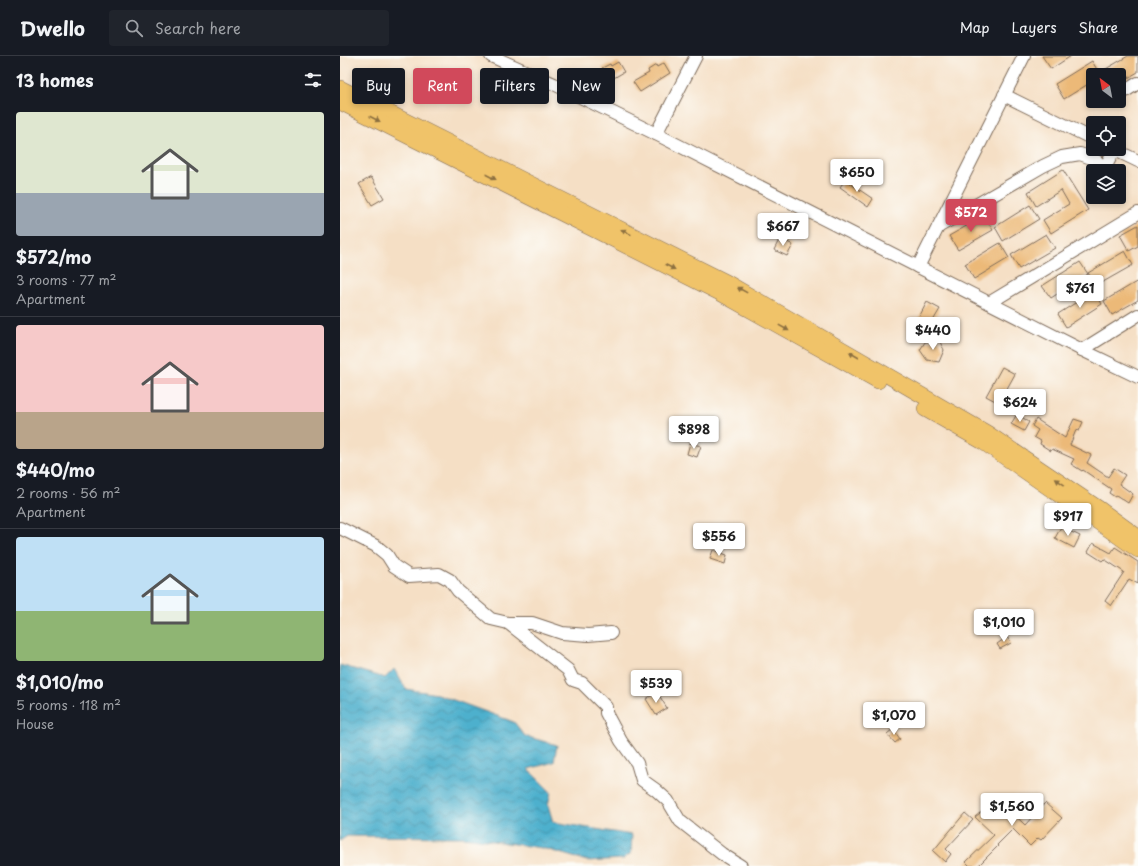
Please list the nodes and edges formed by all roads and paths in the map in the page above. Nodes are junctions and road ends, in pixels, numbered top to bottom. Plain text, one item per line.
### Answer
1 (491, 56) edge
2 (696, 56) edge
3 (1024, 56) edge
4 (1138, 83) edge
5 (340, 88) edge
6 (1126, 91) edge
7 (1004, 95) junction
8 (340, 102) edge
9 (656, 134) junction
10 (1086, 136) edge
11 (428, 139) junction
12 (1126, 155) edge
13 (1110, 156) edge
14 (1138, 161) edge
15 (1138, 213) edge
16 (938, 227) junction
17 (918, 267) junction
18 (989, 303) junction
19 (1138, 315) edge
20 (1082, 350) junction
21 (1138, 377) edge
22 (891, 382) junction
23 (340, 528) edge
24 (1138, 537) edge
25 (1138, 550) edge
26 (508, 623) junction
27 (611, 634) dead end
28 (742, 866) edge

1 - 9 street
2 - 9 street
3 - 7 street
4 - 6 street
5 - 11 main road
7 - 10 street
7 - 16 street
8 -> 11 main road
9 - 17 street
11 - 22 main road
12 - 14 street
13 - 16 street
15 - 18 street
16 - 17 street
17 - 18 street
18 - 20 street
19 - 20 street
20 - 21 street
24 -> 22 main road
22 - 25 main road
23 - 26 street
26 - 27 street
26 - 28 street

